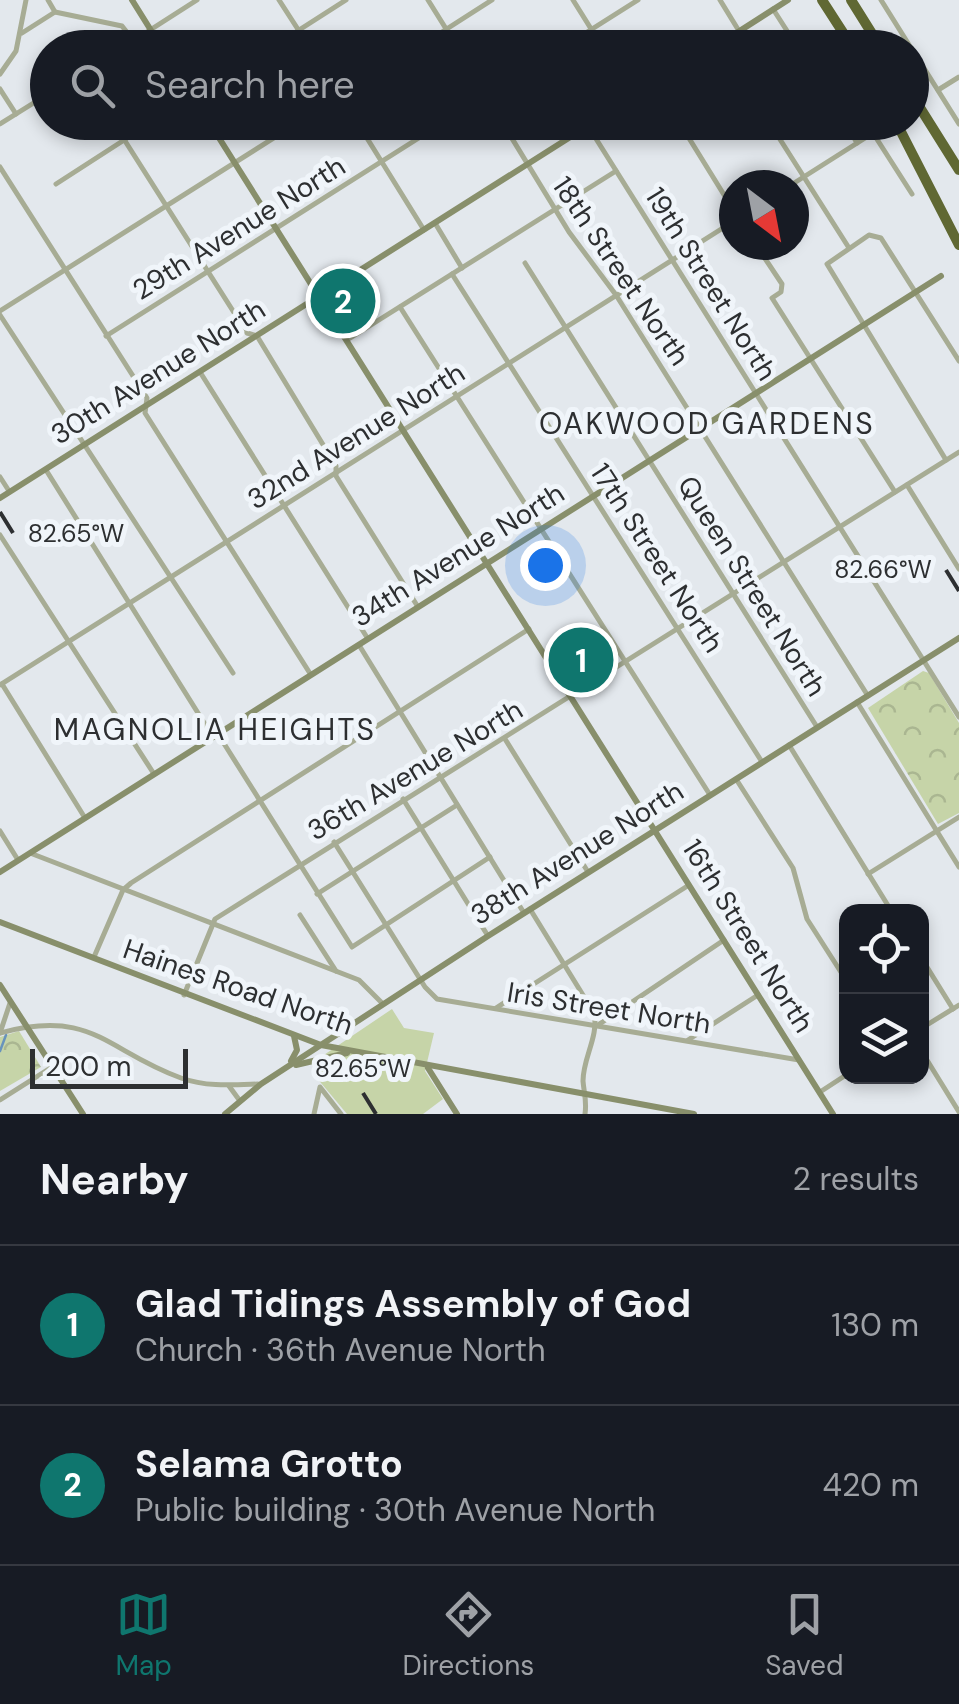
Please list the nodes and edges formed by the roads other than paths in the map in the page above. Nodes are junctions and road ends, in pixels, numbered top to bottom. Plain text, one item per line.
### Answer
1 (26, 0) edge
2 (48, 0) edge
3 (132, 0) edge
4 (197, 0) edge
5 (279, 0) edge
6 (346, 0) edge
7 (428, 0) edge
8 (492, 0) edge
9 (573, 0) edge
10 (638, 0) edge
11 (720, 0) edge
12 (788, 0) edge
13 (850, 0) edge
14 (880, 0) edge
15 (823, 2) edge
16 (774, 9) junction
17 (55, 12) junction
18 (151, 29) joint
19 (446, 29) joint
20 (592, 29) joint
21 (125, 30) edge
22 (299, 30) joint
23 (738, 30) edge
24 (741, 30) edge
25 (787, 30) edge
26 (841, 30) edge
27 (869, 30) edge
28 (899, 30) edge
29 (22, 33) junction
30 (0, 74) edge
31 (929, 76) edge
32 (959, 77) edge
33 (0, 89) edge
34 (938, 90) junction
35 (30, 105) edge
36 (16, 114) junction
37 (929, 122) edge
38 (0, 124) edge
39 (959, 124) edge
40 (124, 140) joint
41 (221, 140) edge
42 (271, 140) edge
43 (368, 140) edge
44 (416, 140) edge
45 (512, 140) edge
46 (566, 140) edge
47 (600, 140) edge
48 (689, 140) edge
49 (781, 140) edge
50 (855, 140) edge
51 (862, 140) edge
52 (877, 140) edge
53 (905, 140) edge
54 (857, 143) junction
55 (382, 162) junction
56 (235, 163) junction
57 (527, 165) junction
58 (0, 167) edge
59 (800, 170) edge
60 (959, 170) edge
61 (616, 171) junction
62 (809, 174) edge
63 (56, 184) dead end
64 (809, 185) edge
65 (719, 186) edge
66 (912, 194) dead end
67 (166, 206) junction
68 (554, 210) junction
69 (435, 224) junction
70 (276, 228) junction
71 (424, 230) junction
72 (719, 230) edge
73 (958, 244) edge
74 (849, 248) junction
75 (671, 260) junction
76 (766, 260) edge
77 (525, 263) dead end
78 (462, 268) junction
79 (65, 270) junction
80 (208, 272) junction
81 (452, 274) junction
82 (941, 276) dead end
83 (915, 292) junction
84 (616, 295) junction
85 (319, 296) junction
86 (400, 307) junction
87 (0, 313) edge
88 (863, 325) junction
89 (565, 328) junction
90 (106, 336) junction
91 (257, 336) junction
92 (346, 340) junction
93 (810, 359) junction
94 (959, 361) edge
95 (508, 363) junction
96 (200, 372) junction
97 (755, 394) junction
98 (456, 397) junction
99 (145, 407) junction
100 (699, 429) junction
101 (403, 430) junction
102 (84, 445) junction
103 (959, 452) edge
104 (946, 460) junction
105 (649, 461) junction
106 (46, 470) junction
107 (336, 472) junction
108 (0, 477) edge
109 (907, 485) junction
110 (10, 492) junction
111 (895, 492) junction
112 (593, 496) junction
113 (0, 498) edge
114 (284, 505) junction
115 (840, 527) junction
116 (541, 530) junction
117 (0, 534) edge
118 (227, 542) junction
119 (784, 563) junction
120 (487, 564) junction
121 (959, 568) edge
122 (172, 576) junction
123 (734, 595) junction
124 (129, 602) junction
125 (418, 607) junction
126 (680, 629) junction
127 (528, 630) junction
128 (959, 638) edge
129 (368, 639) junction
130 (66, 642) junction
131 (358, 645) junction
132 (924, 660) junction
133 (627, 662) junction
134 (233, 673) dead end
135 (310, 675) junction
136 (0, 684) edge
137 (868, 696) junction
138 (572, 698) junction
139 (858, 702) junction
140 (400, 712) junction
141 (959, 717) edge
142 (818, 728) junction
143 (216, 736) junction
144 (505, 739) junction
145 (789, 745) junction
146 (762, 762) junction
147 (154, 774) junction
148 (441, 779) junction
149 (736, 779) junction
150 (710, 795) junction
151 (403, 799) junction
152 (261, 800) junction
153 (457, 805) junction
154 (959, 817) edge
155 (85, 818) junction
156 (421, 827) junction
157 (655, 830) junction
158 (0, 831) edge
159 (937, 831) junction
160 (334, 842) junction
161 (30, 853) junction
162 (490, 858) junction
163 (18, 860) junction
164 (299, 864) junction
165 (959, 866) edge
166 (353, 871) junction
167 (0, 872) edge
168 (588, 872) junction
169 (868, 874) junction
170 (454, 880) junction
171 (689, 885) junction
172 (123, 890) junction
173 (317, 894) junction
174 (887, 904) edge
175 (527, 911) junction
176 (300, 915) dead end
177 (0, 923) edge
178 (386, 924) junction
179 (212, 925) junction
180 (488, 936) junction
181 (724, 940) junction
182 (93, 960) junction
183 (564, 966) junction
184 (929, 968) edge
185 (839, 969) edge
186 (337, 972) junction
187 (421, 981) junction
188 (0, 984) edge
189 (184, 994) junction
190 (758, 995) junction
191 (10, 1000) junction
192 (383, 1004) junction
193 (956, 1007) edge
194 (494, 1009) junction
195 (929, 1024) edge
196 (27, 1026) junction
197 (348, 1028) junction
198 (596, 1028) junction
199 (0, 1033) edge
200 (294, 1035) junction
201 (686, 1042) junction
202 (322, 1045) junction
203 (353, 1052) junction
204 (800, 1060) junction
205 (929, 1063) edge
206 (427, 1067) junction
207 (52, 1068) junction
208 (283, 1069) junction
209 (839, 1080) edge
210 (261, 1084) junction
211 (229, 1086) junction
212 (820, 1092) junction
213 (588, 1095) junction
214 (0, 1100) edge
215 (240, 1101) junction
216 (959, 1112) edge
217 (83, 1114) edge
218 (225, 1114) edge
219 (314, 1114) edge
220 (341, 1114) edge
221 (457, 1114) edge
222 (585, 1114) edge
223 (694, 1114) edge
224 (834, 1114) edge

1 - 29 street
2 - 17 street
3 - 18 street
4 - 18 street
5 - 22 street
6 - 22 street
7 - 19 street
8 - 19 street
9 - 20 street
10 - 20 street
11 - 23 street
12 - 16 street
13 - 27 highway
14 - 28 street
15 - 26 highway
16 - 24 street
16 - 25 street
17 - 21 street
17 - 29 street
29 - 30 street
31 - 34 street
32 - 34 street
33 - 36 street
34 - 39 street
35 - 36 street
36 - 38 street
37 - 60 highway
40 - 63 street
40 - 67 street
41 - 56 street, 16th Street North
42 - 56 street
43 - 55 street
44 - 55 street, 29th Avenue North
45 - 57 street, 18th Street North
46 - 57 street, 30th Avenue North
47 - 61 street, 19th Street North
48 - 65 street
49 - 59 street
50 - 54 street
51 - 54 street
52 - 66 street
53 - 73 highway
54 - 62 street
55 - 70 street, 29th Avenue North
55 - 71 street
56 - 67 street
56 - 70 street, 16th Street North
57 - 68 street, 18th Street North
57 - 69 street, 30th Avenue North
58 - 79 street
61 - 68 street
61 - 75 street, 19th Street North
64 - 74 street
67 - 79 street
67 - 80 street
68 - 78 street
68 - 84 street, 18th Street North
69 - 71 street, 30th Avenue North
69 - 78 street
70 - 80 street, 29th Avenue North
70 - 85 street, 16th Street North
71 - 85 street, 30th Avenue North
72 - 75 street, 32nd Avenue North
74 - 83 street
74 - 88 street
75 - 84 street, 32nd Avenue North
75 - 97 street, 19th Street North
76 - 93 street
77 - 89 street, Queen Street North
78 - 81 street
79 - 87 street
79 - 90 street
80 - 90 street, 29th Avenue North
80 - 91 street
81 - 86 street
81 - 95 street, 17th Street North
82 - 83 street, 34th Avenue North
83 - 88 street, 34th Avenue North
83 - 94 street
84 - 89 street, 32nd Avenue North
84 - 100 street, 18th Street North
85 - 91 street, 30th Avenue North
85 - 92 street, 16th Street North
86 - 92 street
86 - 98 street
87 - 102 street
88 - 93 street, 34th Avenue North
88 - 104 street
89 - 95 street, 32nd Avenue North
89 - 105 street, Queen Street North
90 - 99 street
91 - 96 street, 30th Avenue North
91 - 107 street
92 - 101 street, 16th Street North
93 - 97 street, 34th Avenue North
93 - 111 street
95 - 98 street, 32nd Avenue North
95 - 112 street, 17th Street North
96 - 99 street, 30th Avenue North
96 - 114 street
97 - 100 street, 34th Avenue North
97 - 115 street, 19th Street North
98 - 101 street, 32nd Avenue North
98 - 116 street
99 - 102 street, 30th Avenue North
99 - 118 street
100 - 105 street, 34th Avenue North
100 - 119 street, 18th Street North
101 - 107 street, 32nd Avenue North
101 - 120 street, 16th Street North
102 - 106 street, 30th Avenue North
102 - 122 street
103 - 104 street, 36th Avenue North
104 - 109 street, 36th Avenue North
105 - 112 street, 34th Avenue North
105 - 123 street, Queen Street North
106 - 110 street, 30th Avenue North
106 - 124 street
107 - 114 street, 32nd Avenue North
107 - 125 street
108 - 110 street
109 - 111 street, 36th Avenue North
109 - 121 street
110 - 113 street, 30th Avenue North
111 - 115 street, 36th Avenue North
112 - 116 street, 34th Avenue North
112 - 126 street, 17th Street North
114 - 118 street, 32nd Avenue North
114 - 129 street
115 - 119 street, 36th Avenue North
115 - 132 street, 19th Street North
116 - 120 street, 34th Avenue North
116 - 133 street
117 - 130 street
118 - 122 street, 32nd Avenue North
118 - 135 street
119 - 123 street, 36th Avenue North
119 - 137 street, 18th Street North
120 - 125 street, 34th Avenue North
120 - 127 street, 16th Street North
122 - 124 street, 32nd Avenue North
122 - 134 street
123 - 126 street, 36th Avenue North
123 - 142 street, Queen Street North
124 - 130 street, 32nd Avenue North
124 - 143 street
125 - 129 street, 34th Avenue North
126 - 133 street, 36th Avenue North
126 - 146 street, 17th Street North
127 - 138 street, 16th Street North
127 - 140 street
128 - 132 street, 38th Avenue North
129 - 131 street, 34th Avenue North
130 - 136 street, 32nd Avenue North
130 - 147 street
131 - 135 street, 34th Avenue North
131 - 140 street
132 - 137 street, 38th Avenue North
132 - 141 street, 19th Street North
133 - 138 street, 36th Avenue North
133 - 150 street
135 - 143 street, 34th Avenue North
136 - 155 street
137 - 139 street, 38th Avenue North
138 - 144 street, 36th Avenue North
138 - 157 street, 16th Street North
139 - 142 street, 38th Avenue North
139 - 159 street
140 - 148 street
140 - 152 street
142 - 145 street, 38th Avenue North
143 - 147 street, 34th Avenue North
143 - 152 street
144 - 148 street, 36th Avenue North
144 - 168 street
145 - 146 street, 38th Avenue North
145 - 169 street
146 - 149 street, 38th Avenue North
147 - 155 street, 34th Avenue North
148 - 151 street, 36th Avenue North
148 - 153 street
149 - 150 street, 38th Avenue North
149 - 185 street
150 - 157 street, 38th Avenue North
151 - 156 street
151 - 160 street, 36th Avenue North
152 - 164 street
152 - 172 street
153 - 156 street
153 - 162 street
154 - 159 street
155 - 161 street, 34th Avenue North
156 - 166 street
156 - 170 street
157 - 168 street, 38th Avenue North
157 - 171 street, 16th Street North
158 - 163 street
159 - 165 street
159 - 169 street
160 - 164 street, 36th Avenue North
160 - 166 street
161 - 163 street, 34th Avenue North
161 - 172 street
162 - 170 street
162 - 175 street
163 - 167 street, 34th Avenue North
164 - 173 street
164 - 179 street, 36th Avenue North
166 - 173 street
166 - 178 street
168 - 175 street, 38th Avenue North
169 - 174 street
170 - 178 street
170 - 180 street
171 - 181 street, 16th Street North
171 - 183 street
172 - 179 street
172 - 182 street
173 - 178 street
175 - 180 street, 38th Avenue North
175 - 183 street
176 - 186 street
177 - 182 street, Haines Road North
178 - 187 street
179 - 186 street
179 - 189 street
180 - 187 street, 38th Avenue North
181 - 190 street, 16th Street North
181 - 198 street
182 - 189 street, Haines Road North
183 - 194 street
183 - 198 street
184 - 193 street
186 - 192 street
187 - 192 street, 38th Avenue North
187 - 194 street, Iris Street North
188 - 191 street
189 - 200 street, Haines Road North
190 - 201 street
190 - 204 street, 16th Street North
191 - 196 street
191 - 199 street
192 - 197 street, 38th Avenue North
193 - 195 street
194 - 198 street, Iris Street North
196 - 199 street
196 - 207 street
196 - 211 street
197 - 202 street, 38th Avenue North
197 - 203 street
198 - 201 street, Iris Street North
198 - 213 street
200 - 202 street, Haines Road North
200 - 208 street
201 - 204 street, Iris Street North
202 - 203 street, Haines Road North
202 - 208 street, 38th Avenue North
203 - 206 street, Haines Road North
203 - 208 street
204 - 212 street, 16th Street North
205 - 216 street
206 - 213 street, Haines Road North
206 - 221 street
207 - 214 street
207 - 217 street
208 - 210 street, 38th Avenue North
209 - 212 street
210 - 211 street
210 - 215 street, 38th Avenue North
211 - 215 street
212 - 224 street, 16th Street North
213 - 222 street
213 - 223 street, Haines Road North
215 - 218 street, 38th Avenue North
219 - 220 street

